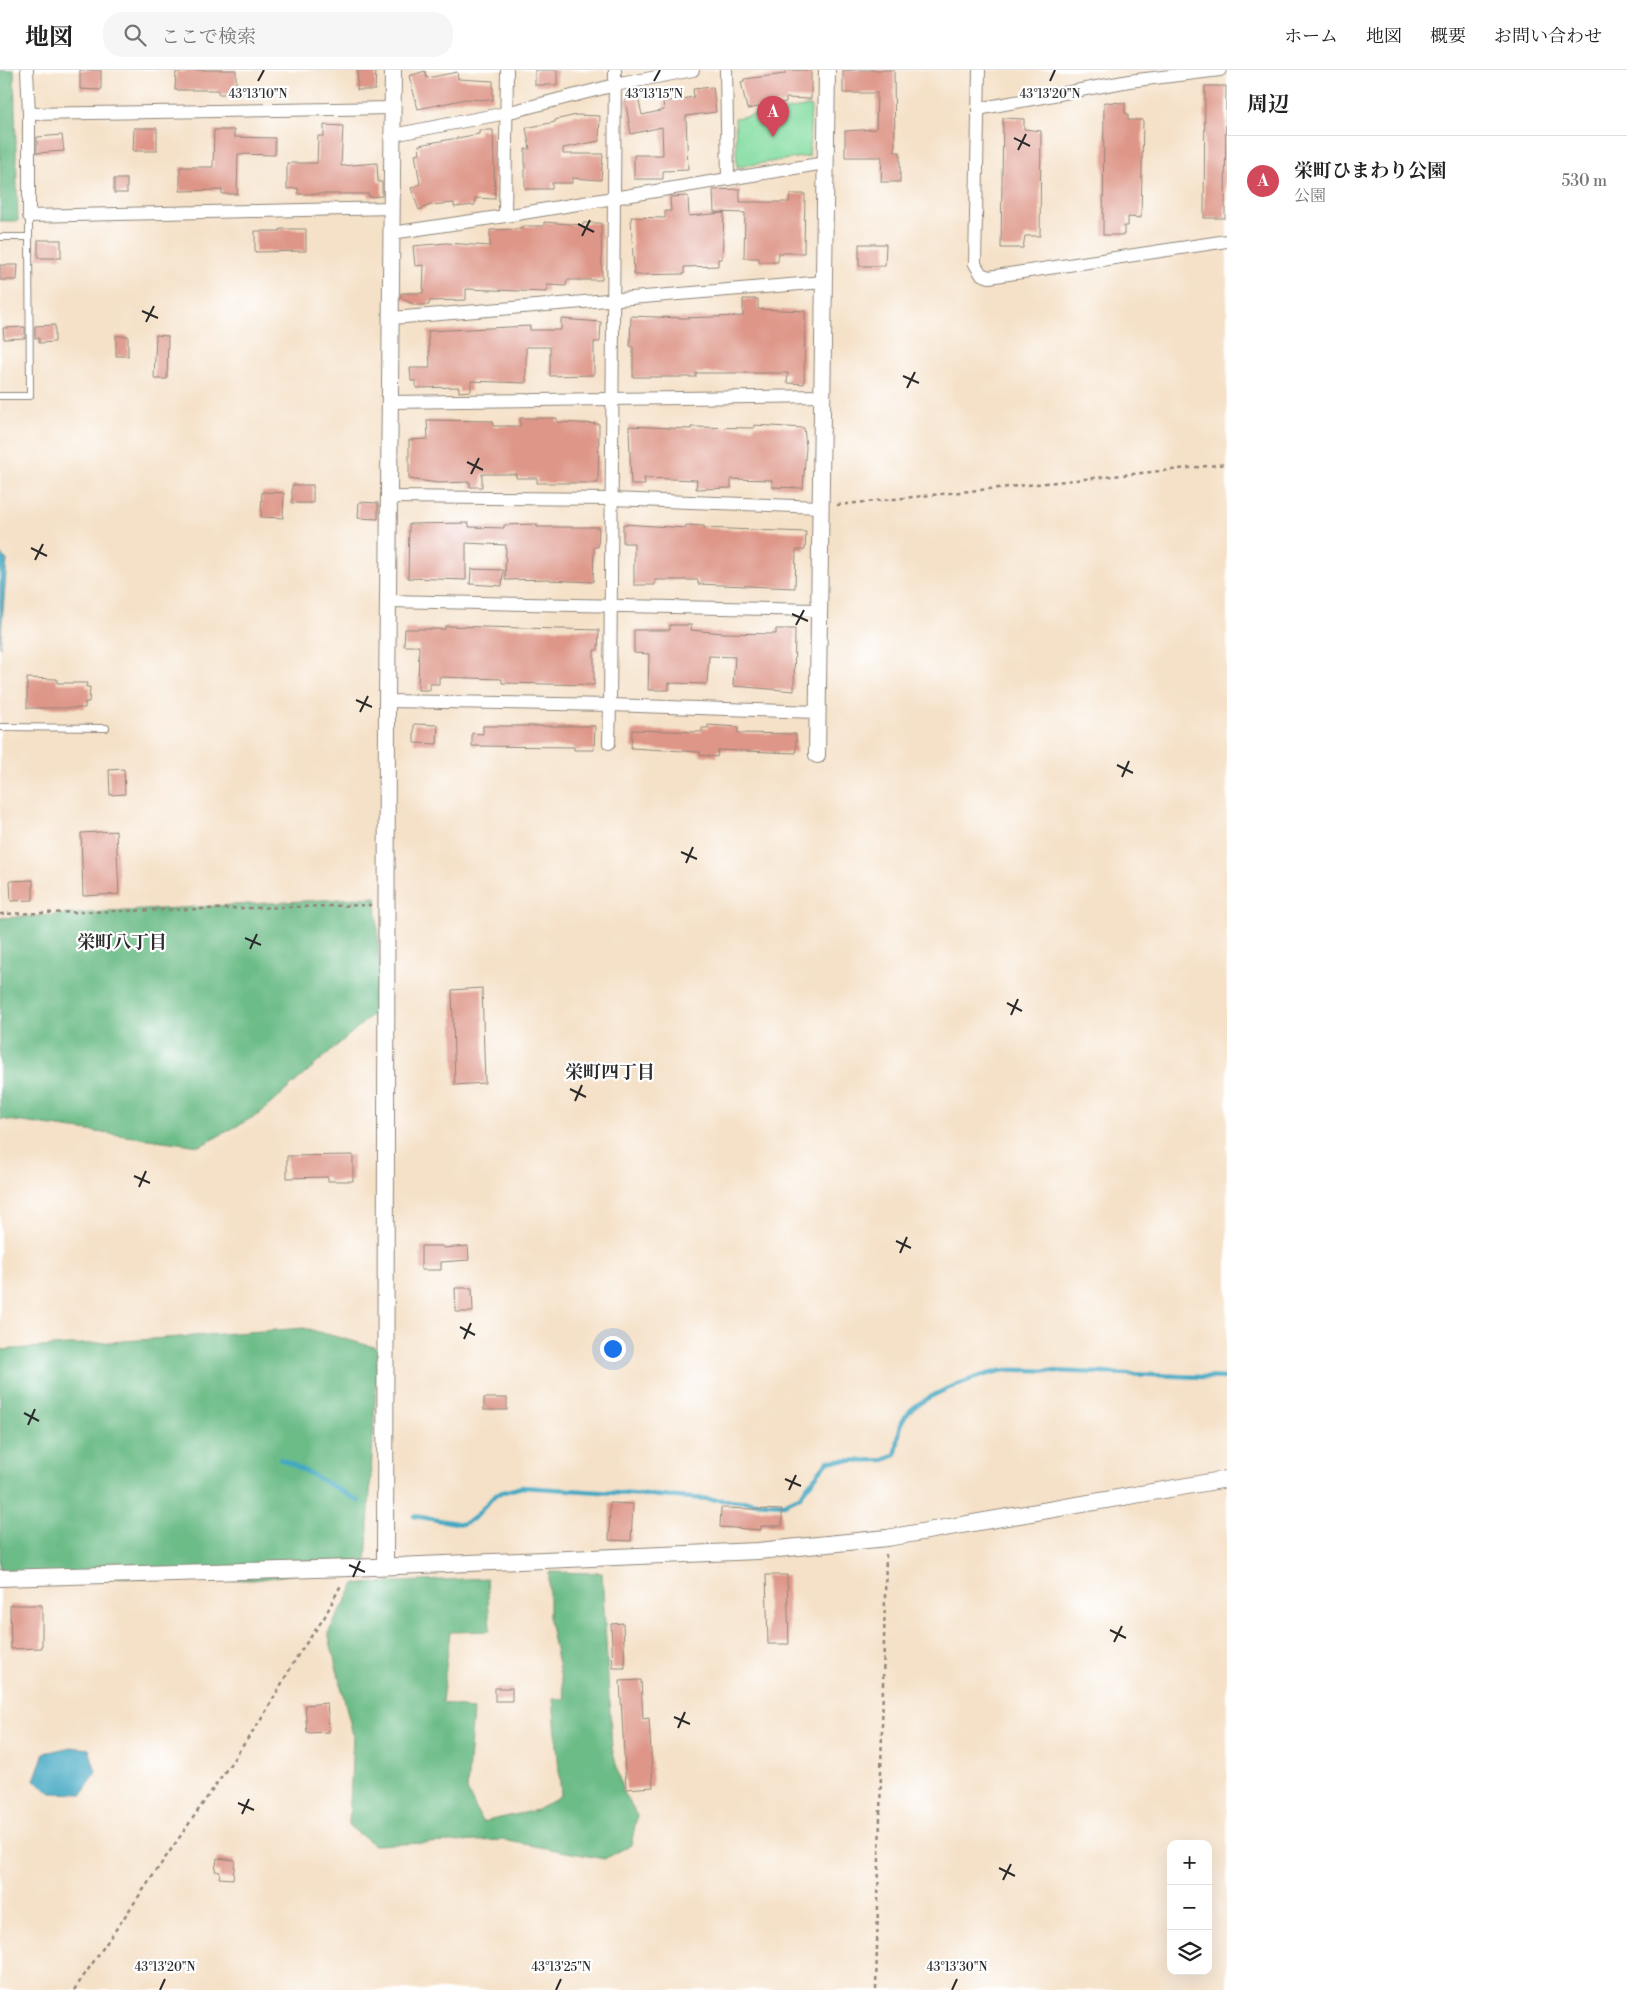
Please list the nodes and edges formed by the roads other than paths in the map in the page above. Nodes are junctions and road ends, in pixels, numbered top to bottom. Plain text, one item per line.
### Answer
1 (27, 70) edge
2 (393, 70) edge
3 (507, 70) edge
4 (615, 70) edge
5 (693, 70) edge
6 (726, 70) edge
7 (827, 70) edge
8 (979, 70) edge
9 (1220, 70) edge
10 (615, 85) junction
11 (392, 108) junction
12 (978, 109) junction
13 (506, 113) junction
14 (29, 114) junction
15 (393, 134) junction
16 (825, 163) junction
17 (728, 179) junction
18 (613, 199) junction
19 (392, 208) junction
20 (29, 216) junction
21 (506, 216) junction
22 (392, 233) junction
23 (0, 237) edge
24 (29, 237) junction
25 (1227, 241) edge
26 (824, 282) junction
27 (613, 298) junction
28 (392, 318) junction
29 (0, 396) edge
30 (822, 396) junction
31 (612, 398) junction
32 (389, 402) junction
33 (388, 497) junction
34 (611, 499) junction
35 (820, 507) junction
36 (388, 601) junction
37 (610, 605) junction
38 (819, 610) junction
39 (387, 701) junction
40 (610, 705) junction
41 (817, 712) junction
42 (0, 727) edge
43 (106, 728) dead end
44 (609, 742) dead end
45 (817, 754) dead end
46 (1227, 1479) edge
47 (385, 1566) junction
48 (0, 1578) edge

1 - 14 street
2 - 11 street
3 - 13 street
4 - 10 street
5 - 10 street
6 - 17 street
7 - 16 street
8 - 12 street
9 - 12 street
10 - 13 street
10 - 18 street
11 - 14 street
11 - 15 street
12 - 25 street
13 - 15 street
13 - 21 street
14 - 20 street
15 - 19 street
16 - 17 street
16 - 26 street
17 - 18 street
18 - 21 street
18 - 27 street
19 - 20 street
19 - 22 street
20 - 24 lane
21 - 22 street
22 - 28 street
23 - 24 lane
24 - 29 lane
26 - 27 street
26 - 30 street
27 - 28 street
27 - 31 street
28 - 32 street
30 - 31 street
30 - 35 street
31 - 32 street
31 - 34 street
32 - 33 street
33 - 34 street
33 - 36 street
34 - 35 street
34 - 37 street
35 - 38 street
36 - 37 street
36 - 39 street
37 - 38 street
37 - 40 street
38 - 41 street
39 - 40 street
39 - 47 street
40 - 41 street
40 - 44 street
41 - 45 street
42 - 43 lane
46 - 47 street
47 - 48 street

